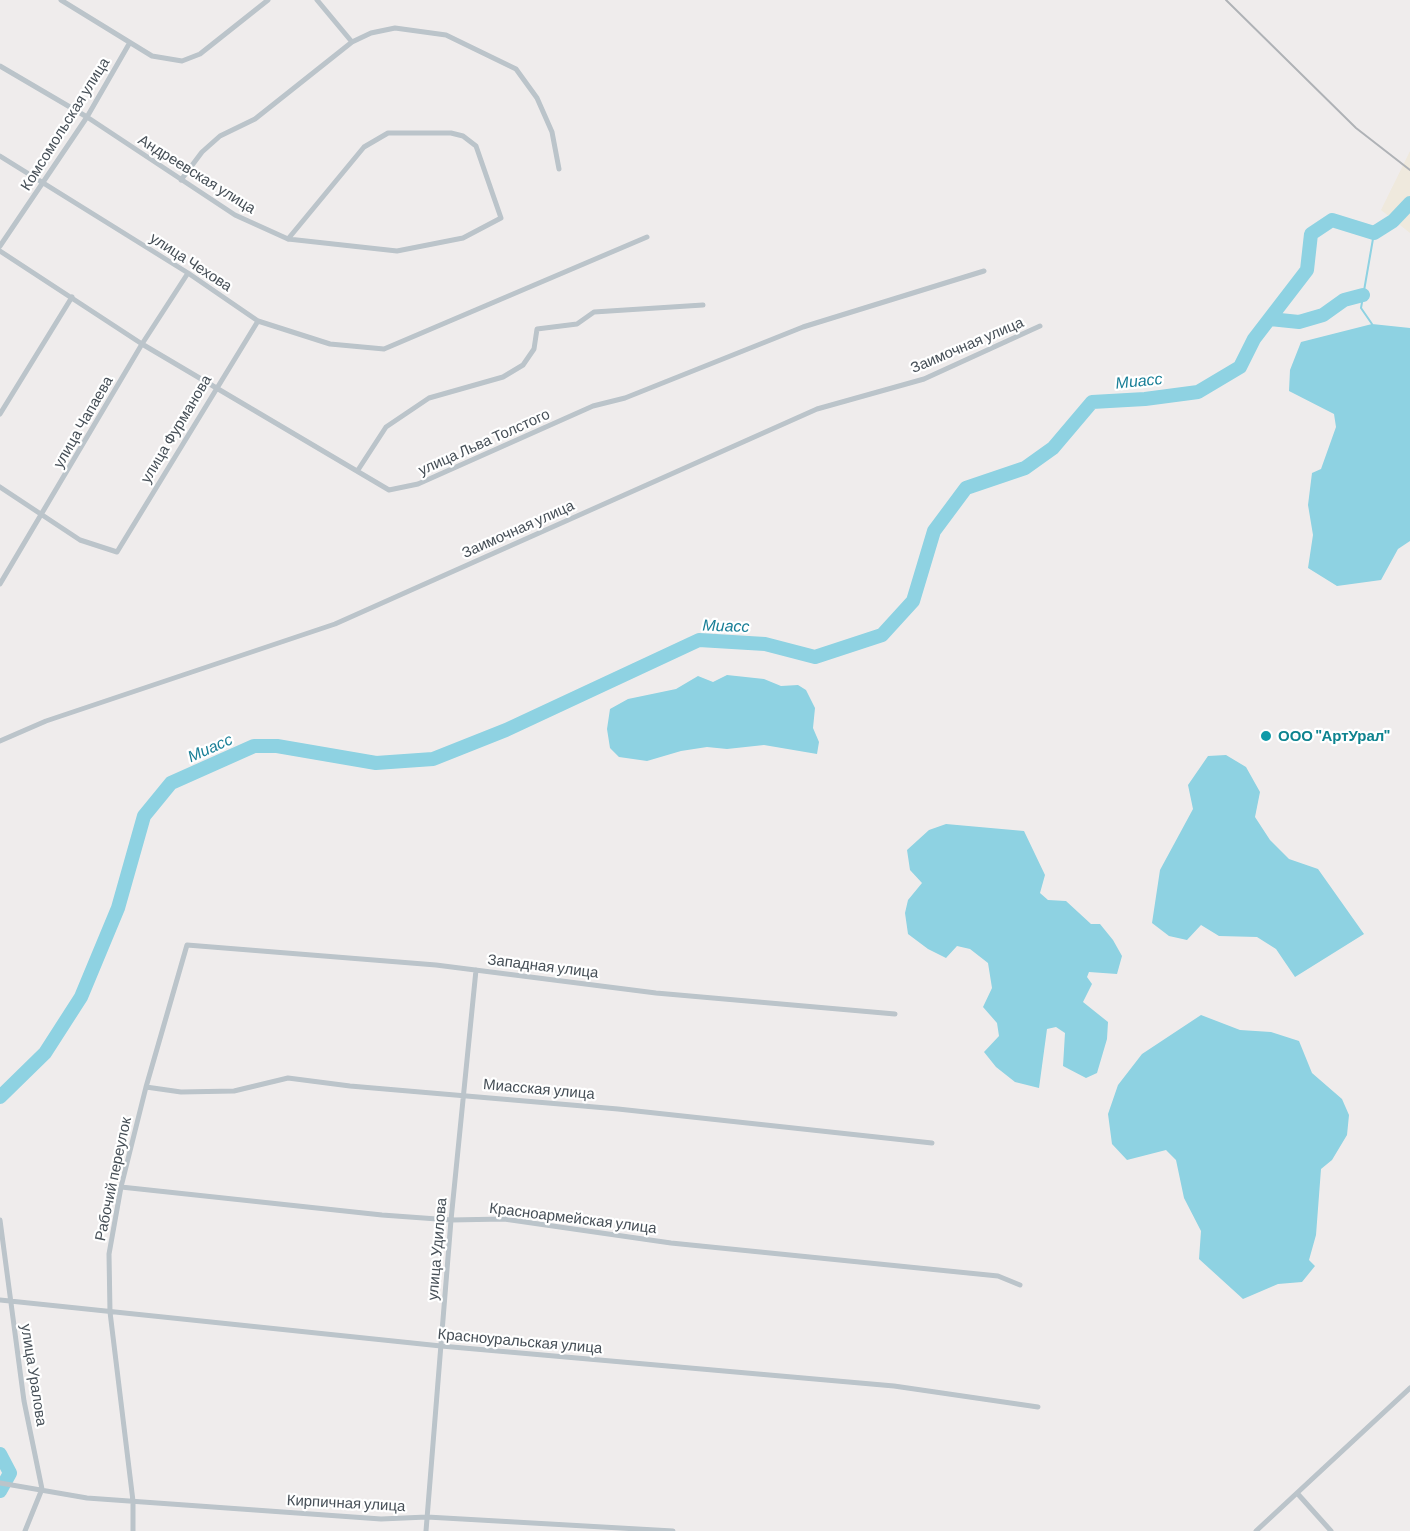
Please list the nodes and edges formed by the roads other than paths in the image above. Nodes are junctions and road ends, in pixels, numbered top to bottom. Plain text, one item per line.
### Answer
1 (61, 0) edge
2 (268, 0) edge
3 (317, 0) edge
4 (352, 42) junction
5 (129, 44) junction
6 (0, 66) edge
7 (87, 117) junction
8 (0, 156) edge
9 (559, 169) dead end
10 (181, 180) junction
11 (44, 182) junction
12 (647, 237) dead end
13 (288, 239) junction
14 (0, 246) edge
15 (0, 251) edge
16 (984, 271) dead end
17 (188, 273) junction
18 (72, 297) junction
19 (703, 305) dead end
20 (258, 321) junction
21 (1040, 326) dead end
22 (142, 344) junction
23 (216, 386) junction
24 (0, 414) edge
25 (358, 470) junction
26 (0, 487) edge
27 (43, 514) junction
28 (0, 584) edge
29 (0, 741) edge
30 (188, 945) joint
31 (476, 970) junction
32 (895, 1014) dead end
33 (146, 1087) junction
34 (465, 1094) junction
35 (932, 1143) dead end
36 (121, 1187) junction
37 (0, 1220) edge
38 (451, 1220) junction
39 (1020, 1285) dead end
40 (0, 1300) edge
41 (10, 1300) junction
42 (110, 1312) junction
43 (441, 1346) junction
44 (1410, 1389) edge
45 (1038, 1407) dead end
46 (0, 1483) edge
47 (42, 1489) junction
48 (1297, 1493) junction
49 (133, 1501) junction
50 (427, 1517) junction
51 (25, 1531) edge
52 (133, 1531) edge
53 (426, 1531) edge
54 (673, 1531) edge
55 (1256, 1531) edge
56 (1331, 1531) edge

1 - 5 street
2 - 5 street
3 - 4 street
4 - 9 street
4 - 10 street
5 - 7 street, Комсомольская улица
6 - 7 street, Андреевская улица
7 - 10 street, Андреевская улица
7 - 11 street, Комсомольская улица
8 - 11 street, улица Чехова
10 - 13 street, Андреевская улица
11 - 14 street, Комсомольская улица
11 - 17 street, улица Чехова
12 - 20 street, улица Чехова
13 - 13 street, Андреевская улица
15 - 18 street, улица Льва Толстого
16 - 25 street, улица Льва Толстого
17 - 20 street, улица Чехова
17 - 22 street, улица Чапаева
18 - 22 street, улица Льва Толстого
18 - 24 street
19 - 25 street
20 - 23 street, улица Фурманова
21 - 29 street, Заимочная улица
22 - 23 street, улица Льва Толстого
22 - 27 street, улица Чапаева
23 - 25 street, улица Льва Толстого
23 - 27 street, улица Фурманова
26 - 27 street
27 - 28 street, улица Чапаева
30 - 31 street, Западная улица
30 - 33 street, Рабочий переулок
31 - 32 street, Западная улица
31 - 34 street, улица Удилова
33 - 34 street, Миасская улица
33 - 36 street, Рабочий переулок
34 - 35 street, Миасская улица
34 - 38 street, улица Удилова
36 - 38 street, Красноармейская улица
36 - 42 street, Рабочий переулок
37 - 41 street, улица Уралова
38 - 39 street, Красноармейская улица
38 - 43 street, улица Удилова
40 - 41 street, Красноуральская улица
41 - 42 street, Красноуральская улица
41 - 47 street, улица Уралова
42 - 43 street, Красноуральская улица
42 - 49 street, Рабочий переулок
43 - 45 street, Красноуральская улица
43 - 50 street, улица Удилова
44 - 48 street
46 - 47 street, Кирпичная улица
47 - 49 street, Кирпичная улица
47 - 51 street
48 - 55 street
48 - 56 street
49 - 50 street, Кирпичная улица
49 - 52 street, Рабочий переулок
50 - 53 street, улица Удилова
50 - 54 street, Кирпичная улица

